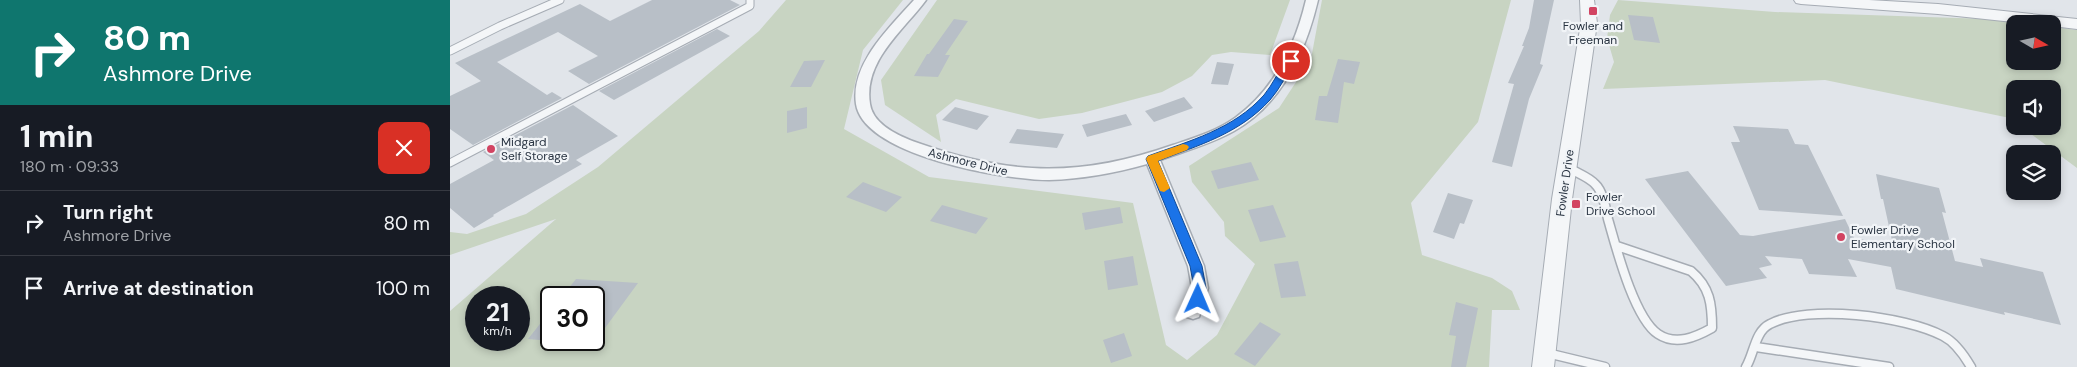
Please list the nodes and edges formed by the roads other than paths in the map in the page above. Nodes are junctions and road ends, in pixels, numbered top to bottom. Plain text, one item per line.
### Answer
1 (560, 0) edge
2 (750, 0) edge
3 (920, 0) edge
4 (1312, 0) edge
5 (1587, 0) edge
6 (1801, 0) edge
7 (2077, 24) edge
8 (450, 51) edge
9 (1152, 159) junction
10 (450, 162) edge
11 (1567, 167) junction
12 (1618, 246) junction
13 (1193, 312) dead end
14 (1756, 347) junction
15 (1544, 360) edge
16 (1604, 367) edge
17 (1746, 367) edge
18 (1890, 367) edge
19 (1971, 367) edge

1 - 8 lane
2 - 10 lane
3 - 9 street, Ashmore Drive
4 - 9 street, Ashmore Drive
5 - 11 street, Fowler Drive
6 - 7 street
9 - 13 street
11 - 12 lane
11 - 15 street, Fowler Drive
12 - 12 lane
14 - 17 lane
14 - 18 lane
14 - 19 lane
15 - 16 lane

